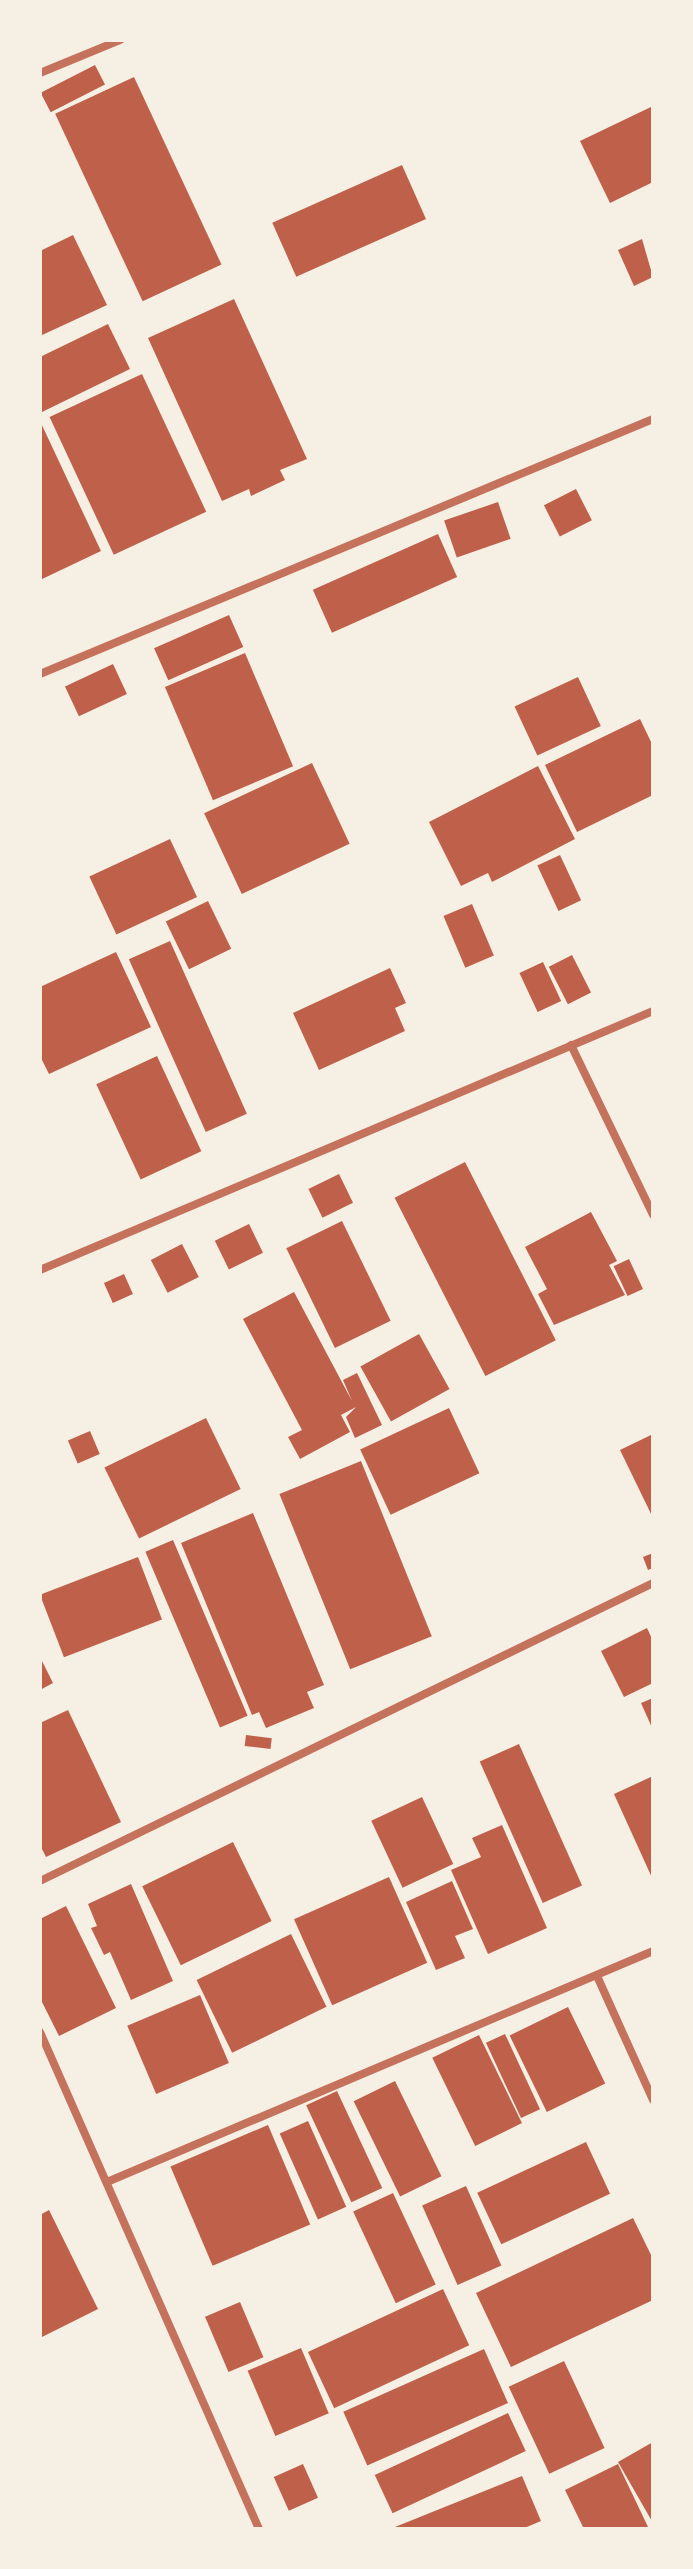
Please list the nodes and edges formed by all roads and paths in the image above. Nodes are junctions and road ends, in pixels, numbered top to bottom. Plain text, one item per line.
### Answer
1 (120, 40) edge
2 (40, 73) edge
3 (653, 419) edge
4 (40, 674) edge
5 (653, 1011) edge
6 (571, 1045) junction
7 (653, 1215) edge
8 (40, 1270) edge
9 (653, 1583) edge
10 (40, 1881) edge
11 (653, 1951) edge
12 (597, 1976) junction
13 (40, 2032) edge
14 (653, 2100) edge
15 (107, 2182) junction
16 (259, 2529) edge

1 - 2 street
3 - 4 street
5 - 6 street
6 - 7 street
6 - 8 street
9 - 10 street
11 - 12 street
12 - 14 street
12 - 15 street
13 - 15 street
15 - 16 street

